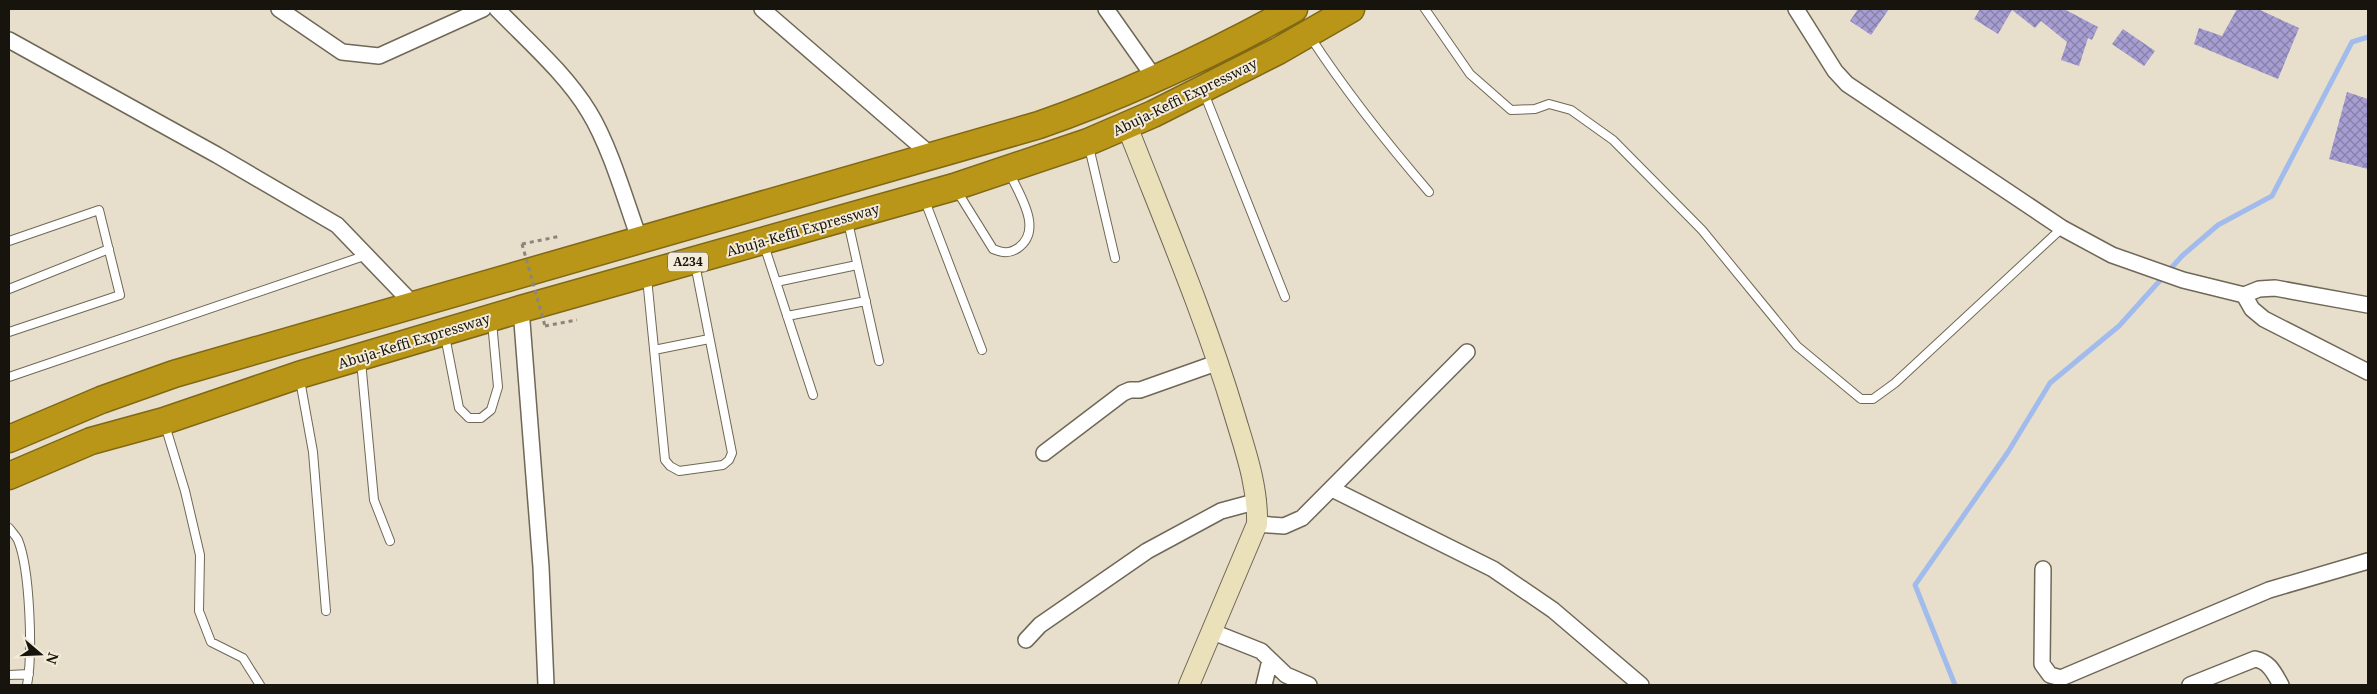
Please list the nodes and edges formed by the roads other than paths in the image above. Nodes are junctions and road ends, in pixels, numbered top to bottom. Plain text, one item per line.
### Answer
1 (279, 9) edge
2 (483, 9) edge
3 (497, 9) edge
4 (762, 9) edge
5 (1106, 9) edge
6 (1294, 9) edge
7 (1351, 9) edge
8 (1425, 9) edge
9 (1796, 9) edge
10 (1308, 34) junction
11 (9, 40) edge
12 (1156, 80) junction
13 (1202, 89) junction
14 (1127, 126) junction
15 (1088, 142) junction
16 (932, 156) junction
17 (1008, 169) junction
18 (954, 188) junction
19 (1429, 192) dead end
20 (923, 196) junction
21 (846, 218) junction
22 (2062, 228) junction
23 (9, 241) edge
24 (640, 241) junction
25 (762, 241) junction
26 (109, 249) junction
27 (367, 256) junction
28 (1115, 258) dead end
29 (694, 260) junction
30 (857, 264) junction
31 (647, 274) junction
32 (776, 282) junction
33 (9, 289) edge
34 (2244, 295) junction
35 (1285, 297) dead end
36 (866, 301) junction
37 (414, 305) junction
38 (2368, 305) edge
39 (521, 309) junction
40 (787, 316) junction
41 (491, 318) junction
42 (9, 332) edge
43 (444, 332) junction
44 (709, 339) junction
45 (654, 350) junction
46 (982, 350) dead end
47 (1467, 352) dead end
48 (361, 357) junction
49 (879, 360) dead end
50 (1218, 362) junction
51 (2368, 372) edge
52 (299, 375) junction
53 (9, 377) edge
54 (813, 395) dead end
55 (164, 421) junction
56 (9, 439) edge
57 (1044, 452) dead end
58 (9, 476) edge
59 (1332, 489) junction
60 (1258, 501) junction
61 (1257, 524) junction
62 (9, 528) edge
63 (390, 541) dead end
64 (2368, 561) edge
65 (2043, 569) dead end
66 (326, 611) dead end
67 (1213, 632) junction
68 (1026, 640) dead end
69 (1270, 660) junction
70 (29, 674) junction
71 (9, 675) edge
72 (1625, 680) edge
73 (27, 685) edge
74 (260, 685) edge
75 (546, 685) edge
76 (1189, 685) edge
77 (1264, 685) edge
78 (1309, 685) edge
79 (1641, 685) edge
80 (2190, 685) edge
81 (2281, 685) edge

1 - 2 street
3 - 24 street
4 - 16 street
5 - 12 street
6 - 12 highway, Abuja-Keffi Expressway / A234
7 - 10 highway, Abuja-Keffi Expressway / A234
8 - 22 lane
9 - 22 street
10 - 13 highway, Abuja-Keffi Expressway / A234
10 - 19 lane
11 - 27 street
12 - 16 highway, Abuja-Keffi Expressway / A234
13 - 14 highway, Abuja-Keffi Expressway / A234
13 - 35 lane
14 - 15 highway, Abuja-Keffi Expressway / A234
14 - 50 street
15 - 17 highway, Abuja-Keffi Expressway / A234
15 - 28 lane
16 - 24 highway, Abuja-Keffi Expressway / A234
17 - 18 highway, Abuja-Keffi Expressway / A234
17 - 18 lane
18 - 20 highway, Abuja-Keffi Expressway / A234
20 - 21 highway, Abuja-Keffi Expressway / A234
20 - 46 lane
21 - 25 highway, Abuja-Keffi Expressway / A234
21 - 30 lane
22 - 34 street
23 - 26 lane
24 - 37 highway, Abuja-Keffi Expressway / A234
25 - 29 highway, Abuja-Keffi Expressway / A234
25 - 32 lane
26 - 33 lane
26 - 42 lane
27 - 37 street
27 - 53 lane
29 - 31 highway, Abuja-Keffi Expressway / A234
29 - 44 lane
30 - 32 lane
30 - 36 lane
31 - 39 highway, Abuja-Keffi Expressway / A234
31 - 45 lane
32 - 40 lane
34 - 38 street
34 - 51 street
36 - 40 lane
36 - 49 lane
37 - 56 highway, Abuja-Keffi Expressway / A234
39 - 41 highway, Abuja-Keffi Expressway / A234
39 - 75 street
40 - 54 lane
41 - 43 highway, Abuja-Keffi Expressway / A234
41 - 43 lane
43 - 48 highway, Abuja-Keffi Expressway / A234
44 - 45 lane
44 - 45 lane
47 - 59 street
48 - 52 highway, Abuja-Keffi Expressway / A234
48 - 63 lane
50 - 57 street
50 - 60 street
52 - 55 highway, Abuja-Keffi Expressway / A234
52 - 66 lane
55 - 58 highway, Abuja-Keffi Expressway / A234
55 - 74 lane
59 - 61 street
59 - 72 street
60 - 61 street
60 - 68 street
61 - 67 street
62 - 70 lane
64 - 65 street
67 - 69 street
67 - 76 street
69 - 77 street
69 - 78 street
70 - 71 lane
70 - 73 lane
72 - 79 street
80 - 81 street

